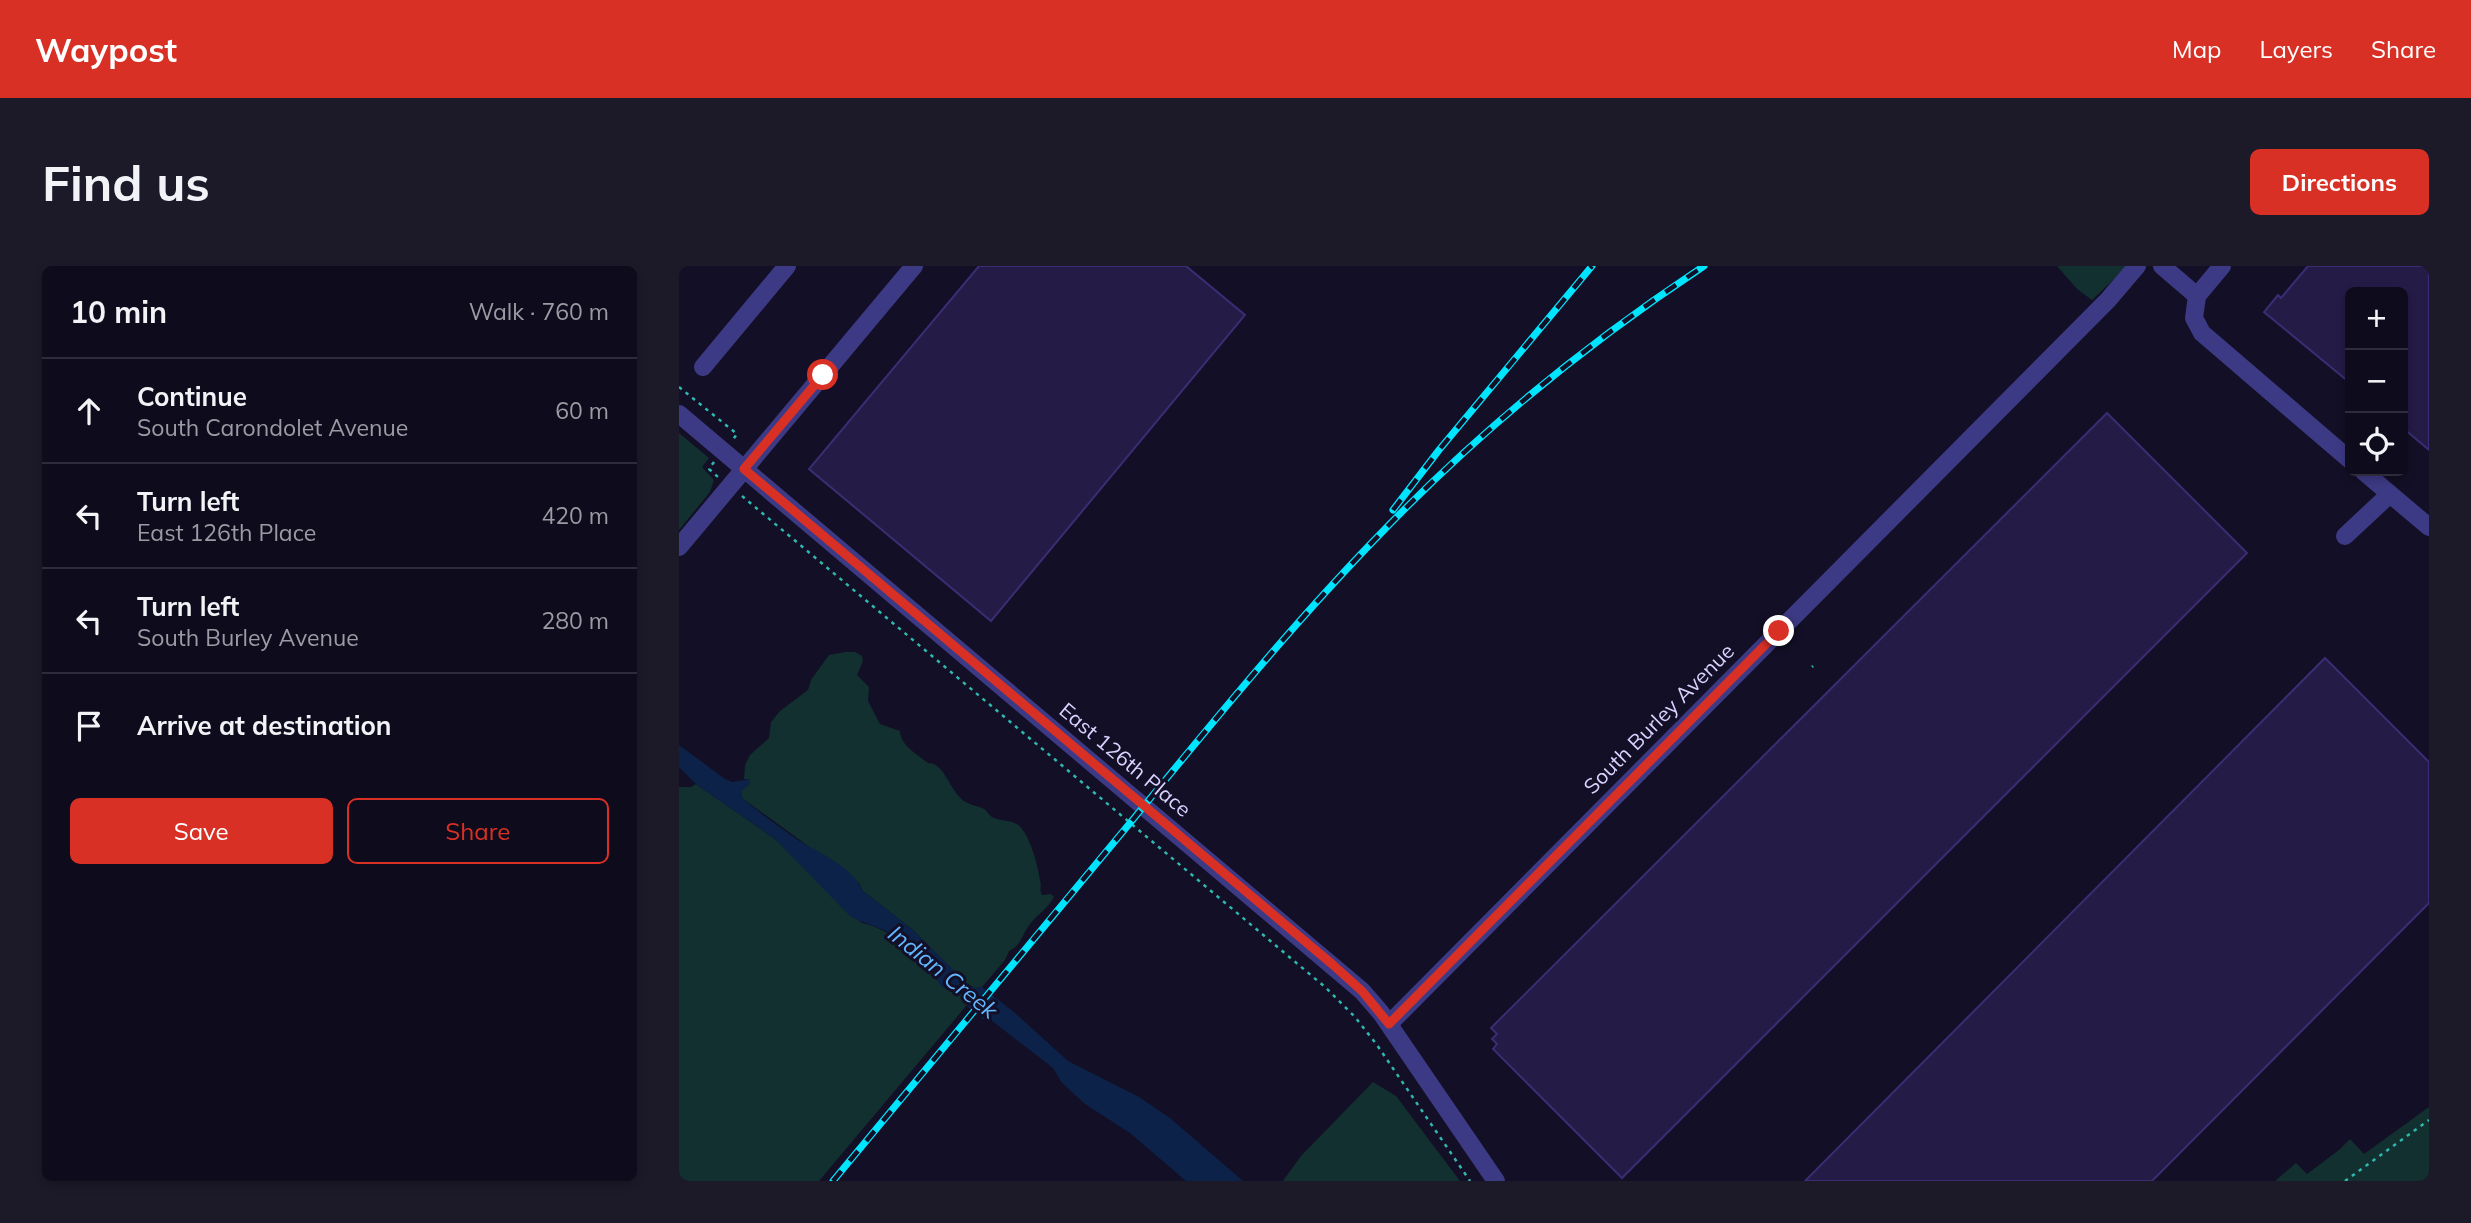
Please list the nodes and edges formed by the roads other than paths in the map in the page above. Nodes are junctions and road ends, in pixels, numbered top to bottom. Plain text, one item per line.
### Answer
1 (787, 266) edge
2 (913, 266) edge
3 (2137, 266) edge
4 (2162, 266) edge
5 (2222, 266) edge
6 (2197, 296) junction
7 (703, 367) dead end
8 (679, 414) edge
9 (2345, 456) edge
10 (744, 469) junction
11 (2369, 476) edge
12 (2390, 494) junction
13 (2429, 527) edge
14 (2345, 536) dead end
15 (679, 547) edge
16 (1389, 1024) junction
17 (1496, 1181) edge

1 - 7 street
2 - 10 street
3 - 16 street, South Burley Avenue
4 - 6 street
5 - 6 street
6 - 9 street
8 - 10 street, East 126th Place
10 - 15 street
10 - 16 street, East 126th Place
11 - 12 street
12 - 13 street
12 - 14 street
16 - 17 street, East 126th Place

